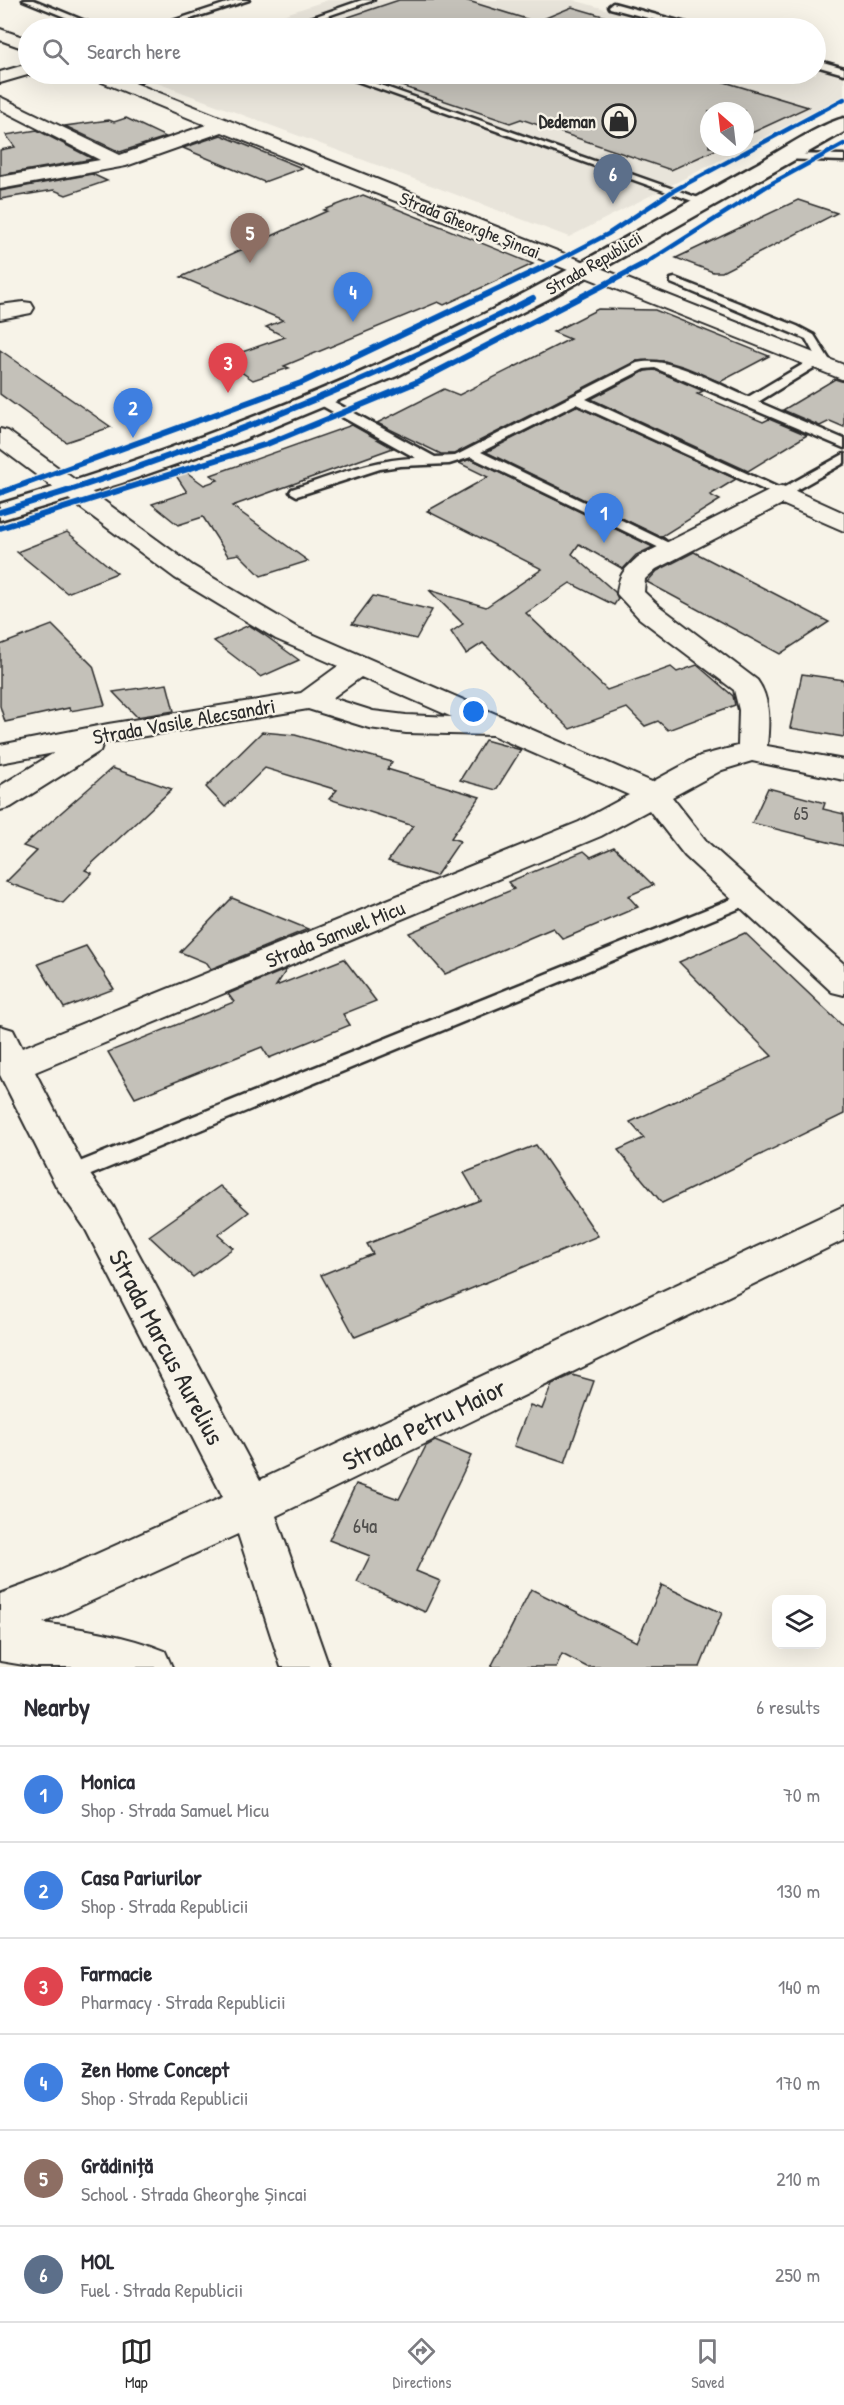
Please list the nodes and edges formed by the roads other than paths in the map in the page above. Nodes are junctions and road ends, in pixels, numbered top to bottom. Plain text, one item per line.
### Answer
1 (27, 0) edge
2 (245, 0) edge
3 (370, 0) edge
4 (613, 6) dead end
5 (73, 18) edge
6 (187, 18) edge
7 (316, 18) edge
8 (657, 18) edge
9 (0, 34) edge
10 (18, 41) edge
11 (826, 66) edge
12 (844, 71) edge
13 (18, 72) edge
14 (0, 78) edge
15 (123, 84) edge
16 (370, 84) edge
17 (0, 102) edge
18 (844, 124) edge
19 (223, 125) junction
20 (783, 157) junction
21 (842, 159) edge
22 (119, 162) junction
23 (0, 183) edge
24 (702, 201) junction
25 (584, 269) junction
26 (675, 281) dead end
27 (23, 308) dead end
28 (0, 312) edge
29 (831, 365) edge
30 (576, 399) junction
31 (321, 400) junction
32 (749, 402) junction
33 (0, 436) edge
34 (844, 444) edge
35 (471, 452) junction
36 (844, 458) edge
37 (436, 463) junction
38 (72, 491) junction
39 (297, 492) dead end
40 (782, 494) junction
41 (0, 512) edge
42 (844, 523) edge
43 (672, 550) junction
44 (358, 665) junction
45 (310, 700) junction
46 (503, 728) junction
47 (108, 733) junction
48 (752, 752) junction
49 (0, 754) edge
50 (844, 770) edge
51 (653, 794) junction
52 (0, 800) edge
53 (749, 898) junction
54 (844, 983) edge
55 (7, 1053) edge
56 (69, 1175) junction
57 (844, 1222) edge
58 (251, 1506) junction
59 (0, 1616) edge
60 (0, 1638) edge
61 (148, 1667) edge
62 (305, 1667) edge

1 - 5 lane
2 - 6 lane
3 - 7 lane
4 - 8 lane
9 - 10 street
11 - 12 lane
13 - 14 street
15 - 19 street, Strada Gheorghe Șincai
16 - 24 lane
17 - 22 street
18 - 20 main road, Strada Republicii
19 - 22 street
19 - 25 street, Strada Gheorghe Șincai
20 - 21 lane
20 - 24 main road, Strada Republicii
22 - 23 street
24 - 25 main road, Strada Republicii
25 - 29 street, Strada Gheorghe Șincai
25 - 31 main road, Strada Republicii
26 - 29 lane
27 - 28 street
29 - 32 lane
30 - 32 lane
30 - 35 lane
30 - 40 lane
31 - 37 lane
31 - 38 main road, Strada Republicii
32 - 34 lane
33 - 38 street
35 - 37 lane
35 - 43 lane
36 - 40 lane
37 - 39 lane
38 - 41 main road, Strada Republicii
38 - 44 street
40 - 42 street
40 - 43 street
43 - 48 street
44 - 45 street, Strada Vasile Alecsandri
44 - 46 street
45 - 46 street
45 - 47 street, Strada Vasile Alecsandri
46 - 51 street
47 - 49 street, Strada Vasile Alecsandri
47 - 52 street
48 - 50 street
48 - 51 street
51 - 53 street
51 - 55 street, Strada Samuel Micu
53 - 54 street
53 - 56 lane
55 - 56 street, Strada Marcus Aurelius
56 - 58 street, Strada Marcus Aurelius
57 - 58 street, Strada Petru Maior
58 - 59 street, Strada Petru Maior
58 - 62 street, Strada Marcus Aurelius
60 - 61 street

